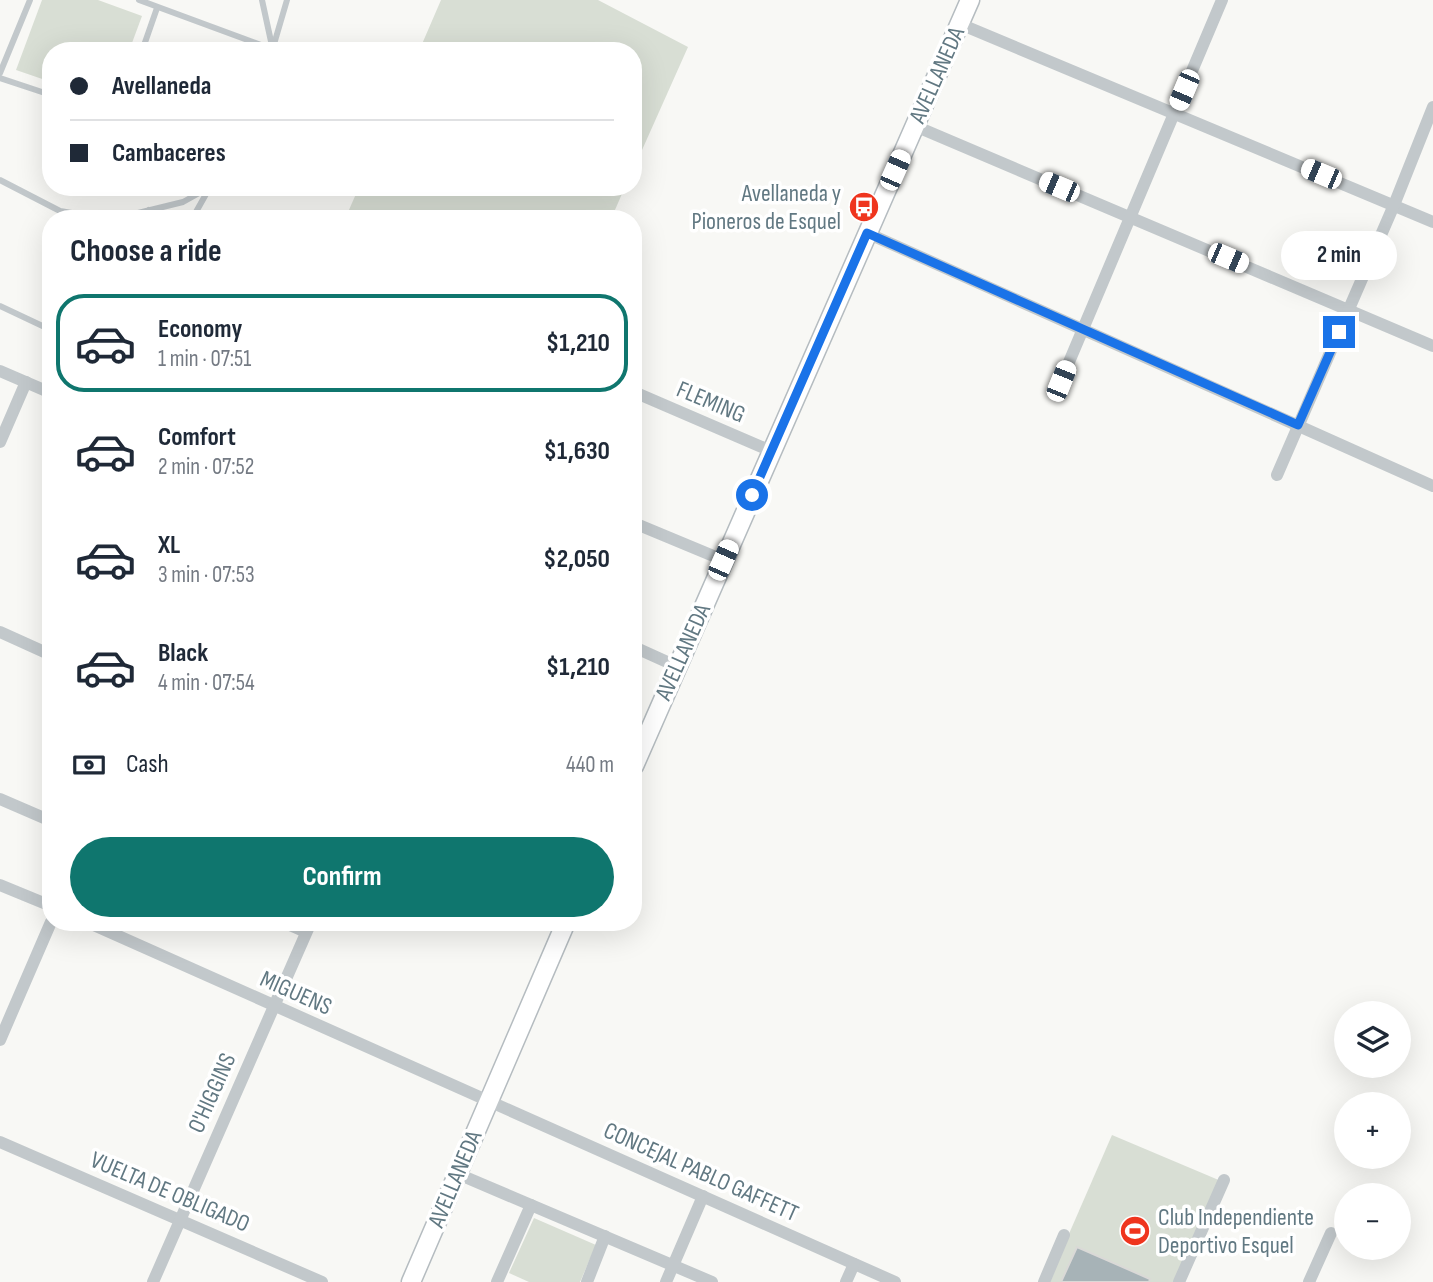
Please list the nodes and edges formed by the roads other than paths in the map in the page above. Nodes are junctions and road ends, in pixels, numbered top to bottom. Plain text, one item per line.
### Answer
1 (30, 0) edge
2 (139, 0) edge
3 (261, 0) edge
4 (287, 0) edge
5 (970, 0) edge
6 (1222, 0) edge
7 (158, 8) junction
8 (960, 24) junction
9 (145, 42) edge
10 (250, 42) edge
11 (270, 42) edge
12 (274, 42) edge
13 (0, 75) edge
14 (42, 91) edge
15 (1433, 107) edge
16 (1175, 112) junction
17 (915, 126) junction
18 (0, 180) edge
19 (194, 196) edge
20 (1394, 205) junction
21 (58, 210) edge
22 (149, 210) edge
23 (1131, 217) junction
24 (1433, 222) edge
25 (867, 233) junction
26 (0, 306) edge
27 (1349, 309) junction
28 (42, 326) edge
29 (1081, 329) junction
30 (1433, 346) edge
31 (0, 371) edge
32 (1061, 381) dead end
33 (26, 382) junction
34 (42, 389) edge
35 (642, 395) edge
36 (1298, 425) junction
37 (0, 442) edge
38 (771, 451) junction
39 (1277, 475) dead end
40 (1433, 486) edge
41 (642, 526) edge
42 (723, 560) junction
43 (0, 632) edge
44 (42, 650) edge
45 (642, 651) edge
46 (676, 666) junction
47 (642, 747) edge
48 (0, 799) edge
49 (42, 817) edge
50 (0, 885) edge
51 (42, 902) edge
52 (47, 931) edge
53 (107, 931) edge
54 (307, 931) edge
55 (562, 931) edge
56 (273, 1006) junction
57 (0, 1040) edge
58 (490, 1100) junction
59 (0, 1142) edge
60 (458, 1174) junction
61 (1224, 1180) dead end
62 (703, 1196) junction
63 (531, 1205) junction
64 (180, 1219) junction
65 (1331, 1233) dead end
66 (1063, 1235) dead end
67 (605, 1236) junction
68 (855, 1264) junction
69 (673, 1265) junction
70 (499, 1281) edge
71 (153, 1282) edge
72 (322, 1282) edge
73 (411, 1282) edge
74 (587, 1282) edge
75 (666, 1282) edge
76 (712, 1282) edge
77 (846, 1282) edge
78 (895, 1282) edge
79 (1044, 1282) edge
80 (1179, 1282) edge
81 (1309, 1282) edge

1 - 13 lane
2 - 7 lane
3 - 11 lane
4 - 12 lane
5 - 8 street, AVELLANEDA
6 - 16 street
7 - 9 lane
7 - 10 lane
8 - 16 street
8 - 17 street, AVELLANEDA
13 - 14 lane
15 - 20 street
16 - 20 street
16 - 23 street
17 - 23 street
17 - 25 street, AVELLANEDA
18 - 21 lane
19 - 22 lane
20 - 24 street
20 - 27 street
23 - 27 street
23 - 29 street
25 - 29 street
25 - 38 street, AVELLANEDA
26 - 28 lane
27 - 30 street
27 - 36 street
29 - 32 street
29 - 36 street
31 - 33 street
33 - 34 street
33 - 37 street
35 - 38 street, FLEMING
36 - 39 street
36 - 40 street
38 - 42 street, AVELLANEDA
41 - 42 street
42 - 46 street, AVELLANEDA
43 - 44 street
45 - 46 street
46 - 47 street, AVELLANEDA
48 - 49 street
50 - 51 street
52 - 57 street
53 - 56 street, MIGUENS
54 - 56 street, O'HIGGINS
55 - 58 street, AVELLANEDA
56 - 58 street, MIGUENS
56 - 64 street, O'HIGGINS
58 - 60 street, AVELLANEDA
58 - 62 street, CONCEJAL PABLO GAFFETT
59 - 64 street, VUELTA DE OBLIGADO
60 - 63 street
60 - 73 street, AVELLANEDA
61 - 80 street
62 - 68 street, CONCEJAL PABLO GAFFETT
62 - 69 street
63 - 67 street
63 - 70 street
64 - 71 street, O'HIGGINS
64 - 72 street, VUELTA DE OBLIGADO
65 - 81 street
66 - 79 street
67 - 69 street
67 - 74 street
68 - 77 street
68 - 78 street, CONCEJAL PABLO GAFFETT
69 - 75 street
69 - 76 street

